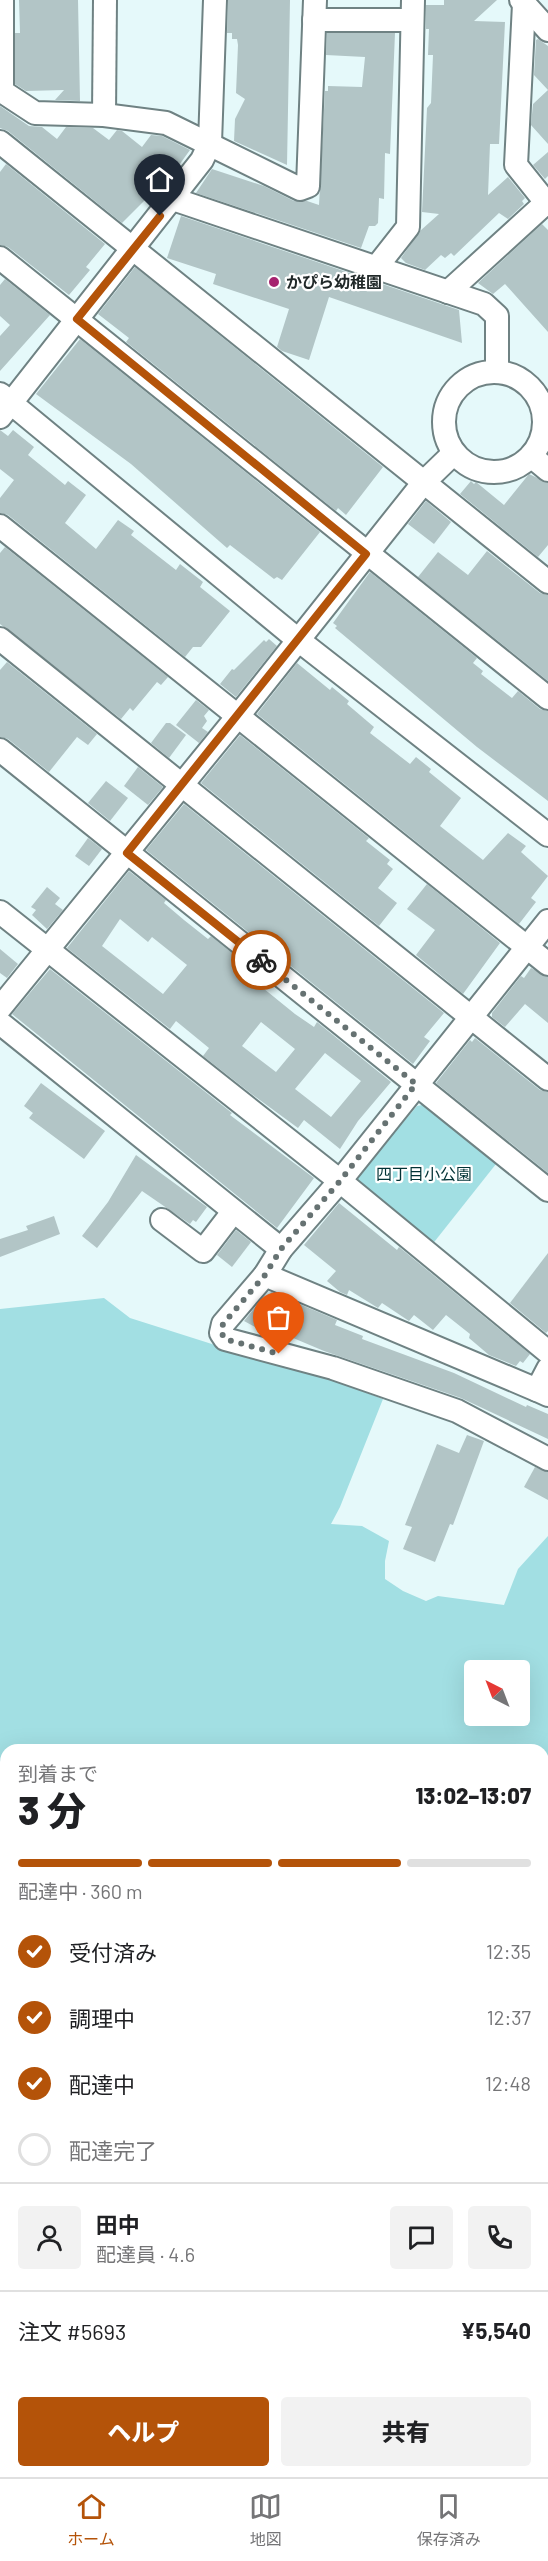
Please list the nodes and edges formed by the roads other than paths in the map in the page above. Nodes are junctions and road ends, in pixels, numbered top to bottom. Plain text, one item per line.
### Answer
1 (2, 0) edge
2 (105, 0) edge
3 (215, 0) edge
4 (523, 2) edge
5 (314, 10) edge
6 (412, 10) edge
7 (548, 30) edge
8 (1, 90) edge
9 (104, 115) junction
10 (0, 142) edge
11 (210, 143) junction
12 (173, 199) junction
13 (547, 203) edge
14 (134, 249) junction
15 (0, 258) edge
16 (375, 269) junction
17 (448, 292) junction
18 (77, 319) junction
19 (497, 371) junction
20 (542, 389) edge
21 (4, 405) edge
22 (454, 453) junction
23 (540, 463) edge
24 (424, 482) junction
25 (0, 526) edge
26 (366, 554) junction
27 (548, 582) edge
28 (0, 639) edge
29 (297, 639) junction
30 (548, 698) edge
31 (238, 716) junction
32 (0, 750) edge
33 (182, 785) junction
34 (548, 835) edge
35 (127, 853) junction
36 (0, 912) edge
37 (548, 921) edge
38 (527, 947) junction
39 (46, 950) junction
40 (548, 964) edge
41 (0, 1008) edge
42 (471, 1017) junction
43 (0, 1023) edge
44 (548, 1079) edge
45 (416, 1084) junction
46 (340, 1181) junction
47 (548, 1190) edge
48 (233, 1212) junction
49 (162, 1220) dead end
50 (281, 1249) junction
51 (265, 1275) junction
52 (548, 1352) edge
53 (548, 1369) edge
54 (542, 1392) edge
55 (548, 1460) edge

1 - 8 street
2 - 9 street
3 - 11 street
4 - 7 street
4 - 13 street
5 - 6 street
5 - 11 street
6 - 16 street
8 - 9 street
9 - 11 street
10 - 14 street
11 - 12 street
12 - 14 street
12 - 16 street
13 - 17 street
14 - 18 street
14 - 24 street
15 - 18 street
16 - 17 street
17 - 19 street
18 - 21 street
18 - 26 street
19 - 20 street
19 - 22 street
20 - 23 street
21 - 29 street
22 - 23 street
22 - 24 street
24 - 26 street
24 - 27 street
25 - 31 street
26 - 29 street
26 - 30 street
28 - 33 street
29 - 31 street
29 - 34 street
31 - 33 street
31 - 38 street
32 - 35 street
33 - 35 street
33 - 42 street
35 - 39 street
35 - 45 street
36 - 39 street
37 - 38 street
38 - 40 street
38 - 42 street
39 - 41 street
39 - 46 street
42 - 44 street
42 - 45 street
43 - 48 street
45 - 46 street
45 - 47 street
46 - 50 street
46 - 52 street
48 - 49 street
48 - 50 street
50 - 51 street
51 - 54 street
51 - 55 street
53 - 54 street

